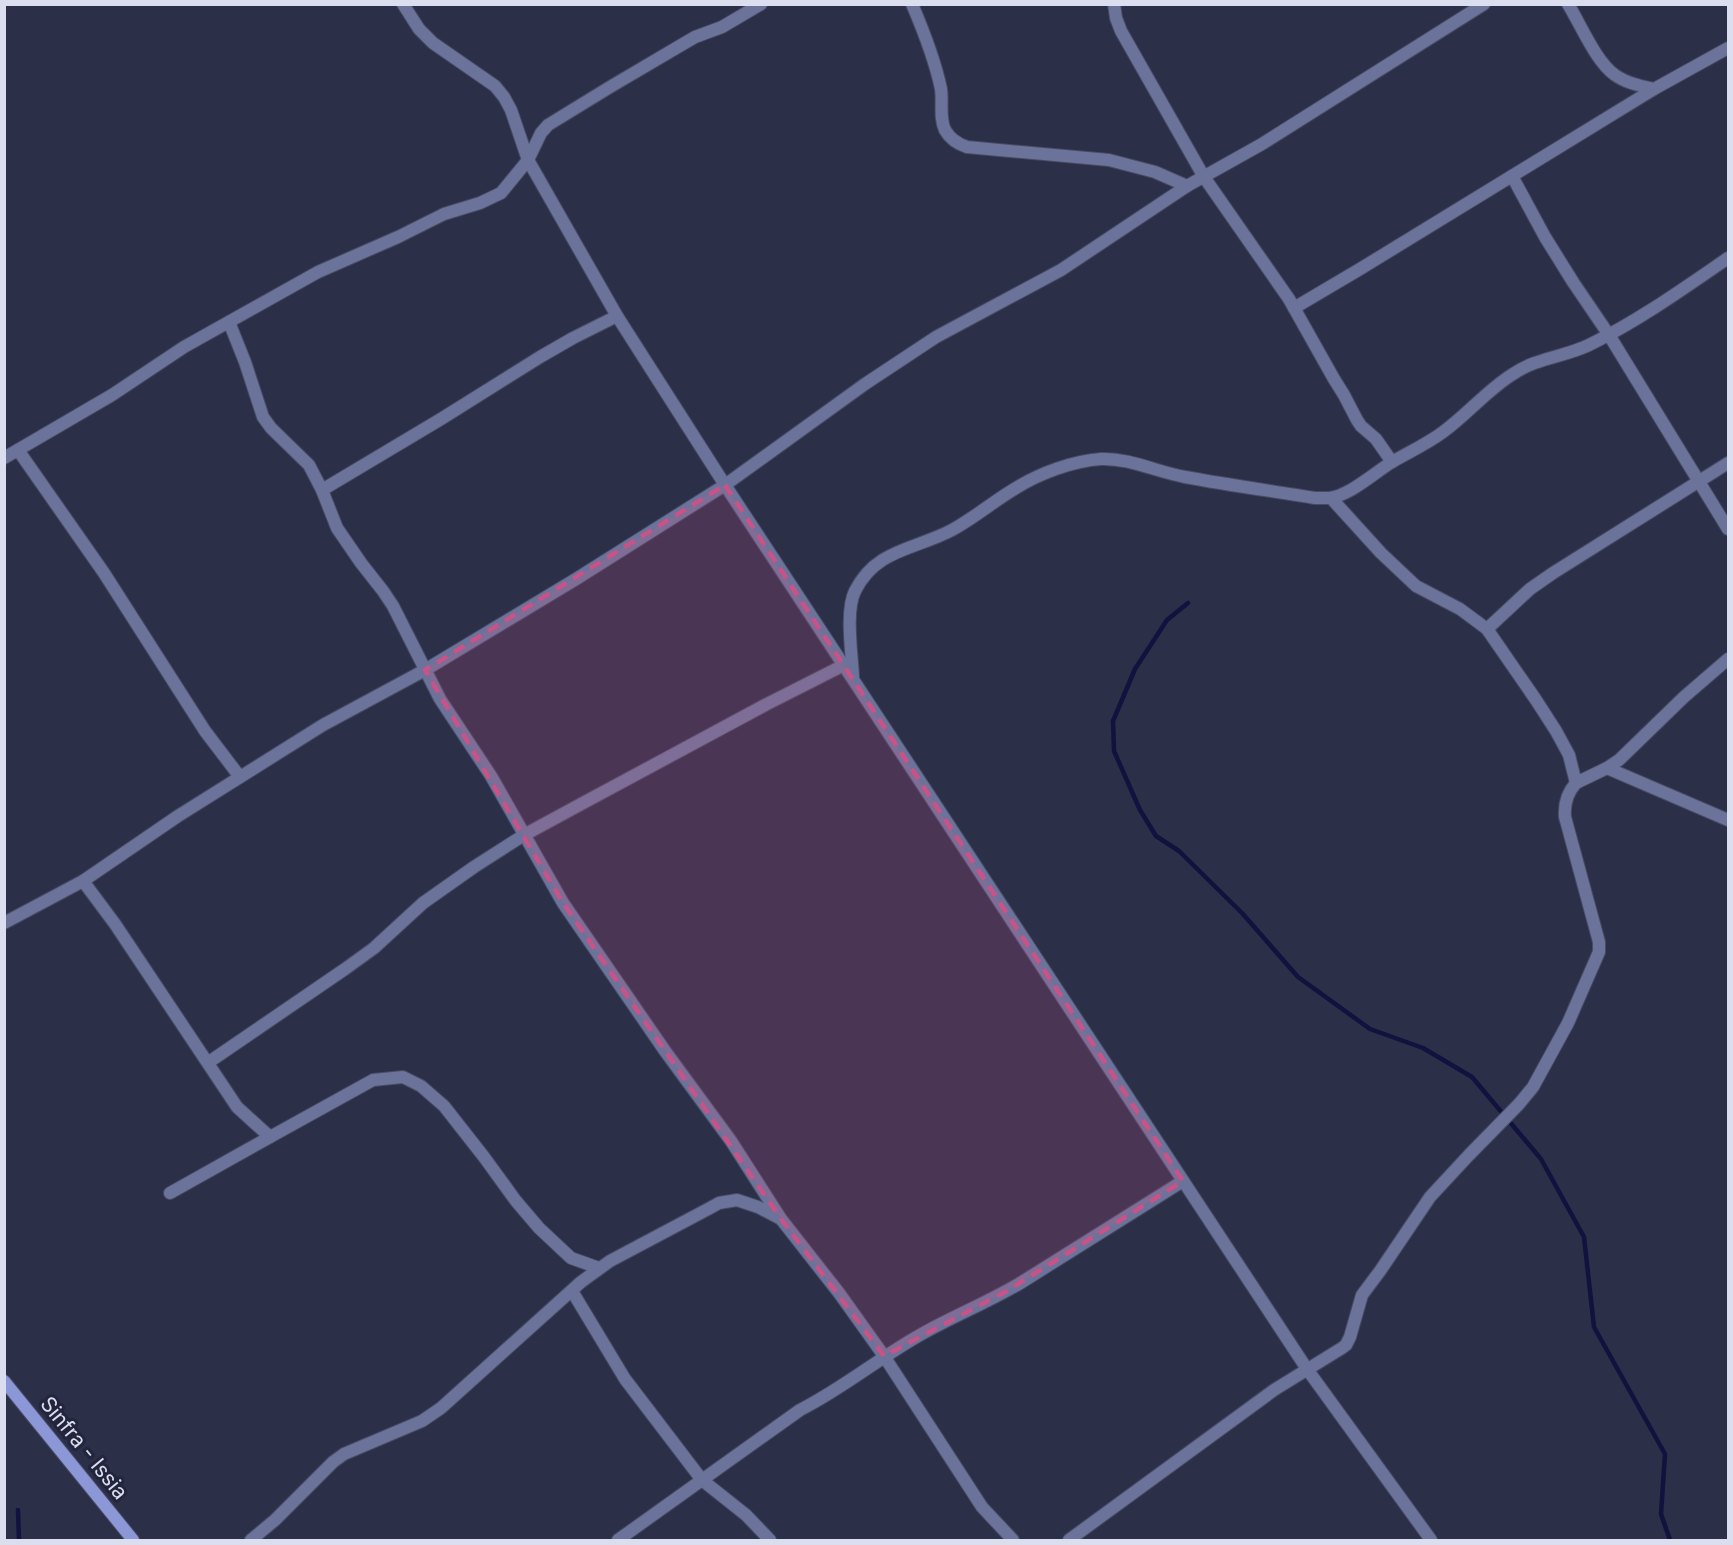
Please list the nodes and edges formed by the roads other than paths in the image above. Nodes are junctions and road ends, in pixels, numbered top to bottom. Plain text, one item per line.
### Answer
1 (403, 4) edge
2 (761, 4) edge
3 (912, 4) edge
4 (1114, 4) edge
5 (1484, 4) edge
6 (1568, 4) edge
7 (1728, 48) edge
8 (1654, 89) junction
9 (528, 160) junction
10 (1512, 176) junction
11 (1204, 177) junction
12 (1187, 186) junction
13 (1728, 258) edge
14 (1294, 308) junction
15 (617, 316) junction
16 (229, 322) junction
17 (1609, 335) junction
18 (18, 450) junction
19 (4, 458) edge
20 (1392, 462) junction
21 (1728, 463) edge
22 (1699, 483) junction
23 (725, 485) junction
24 (322, 490) junction
25 (1331, 498) junction
26 (1728, 529) edge
27 (1487, 629) junction
28 (1728, 659) edge
29 (844, 665) junction
30 (425, 670) junction
31 (853, 681) junction
32 (1607, 768) junction
33 (240, 777) junction
34 (1576, 783) junction
35 (1728, 820) edge
36 (524, 836) junction
37 (83, 880) junction
38 (4, 923) edge
39 (209, 1062) junction
40 (270, 1137) junction
41 (1183, 1181) junction
42 (170, 1193) dead end
43 (781, 1219) junction
44 (599, 1268) junction
45 (572, 1291) junction
46 (884, 1356) junction
47 (1307, 1369) junction
48 (4, 1380) edge
49 (702, 1480) junction
50 (133, 1540) edge
51 (251, 1540) edge
52 (618, 1540) edge
53 (770, 1540) edge
54 (1012, 1540) edge
55 (1069, 1540) edge
56 (1431, 1540) edge

1 - 9 street
2 - 9 street
3 - 12 street
4 - 11 street
5 - 11 street
6 - 8 street
7 - 8 street
8 - 10 street
9 - 15 street
9 - 16 street
10 - 14 street
10 - 17 street
11 - 12 street
11 - 14 street
12 - 23 street
13 - 17 street
14 - 20 street
15 - 23 street
15 - 24 street
16 - 18 street
16 - 24 street
17 - 20 street
17 - 22 street
18 - 19 street
18 - 33 street
20 - 25 street
21 - 22 street
22 - 26 street
22 - 27 street
23 - 29 street
23 - 30 street
24 - 30 street
25 - 27 street
25 - 31 street
27 - 34 street
28 - 32 street
29 - 31 street
29 - 36 street
30 - 33 street
30 - 36 street
31 - 41 street
32 - 34 street
32 - 35 street
33 - 37 street
34 - 47 street
36 - 39 street
36 - 43 street
37 - 38 street
37 - 39 street
39 - 40 street
40 - 42 street
40 - 44 street
41 - 46 street
41 - 47 street
43 - 44 street
43 - 46 street
44 - 45 street
45 - 49 street
45 - 51 street
46 - 49 street
46 - 54 street
47 - 55 street
47 - 56 street
48 - 50 main road, Sinfra - Issia
49 - 52 street
49 - 53 street

